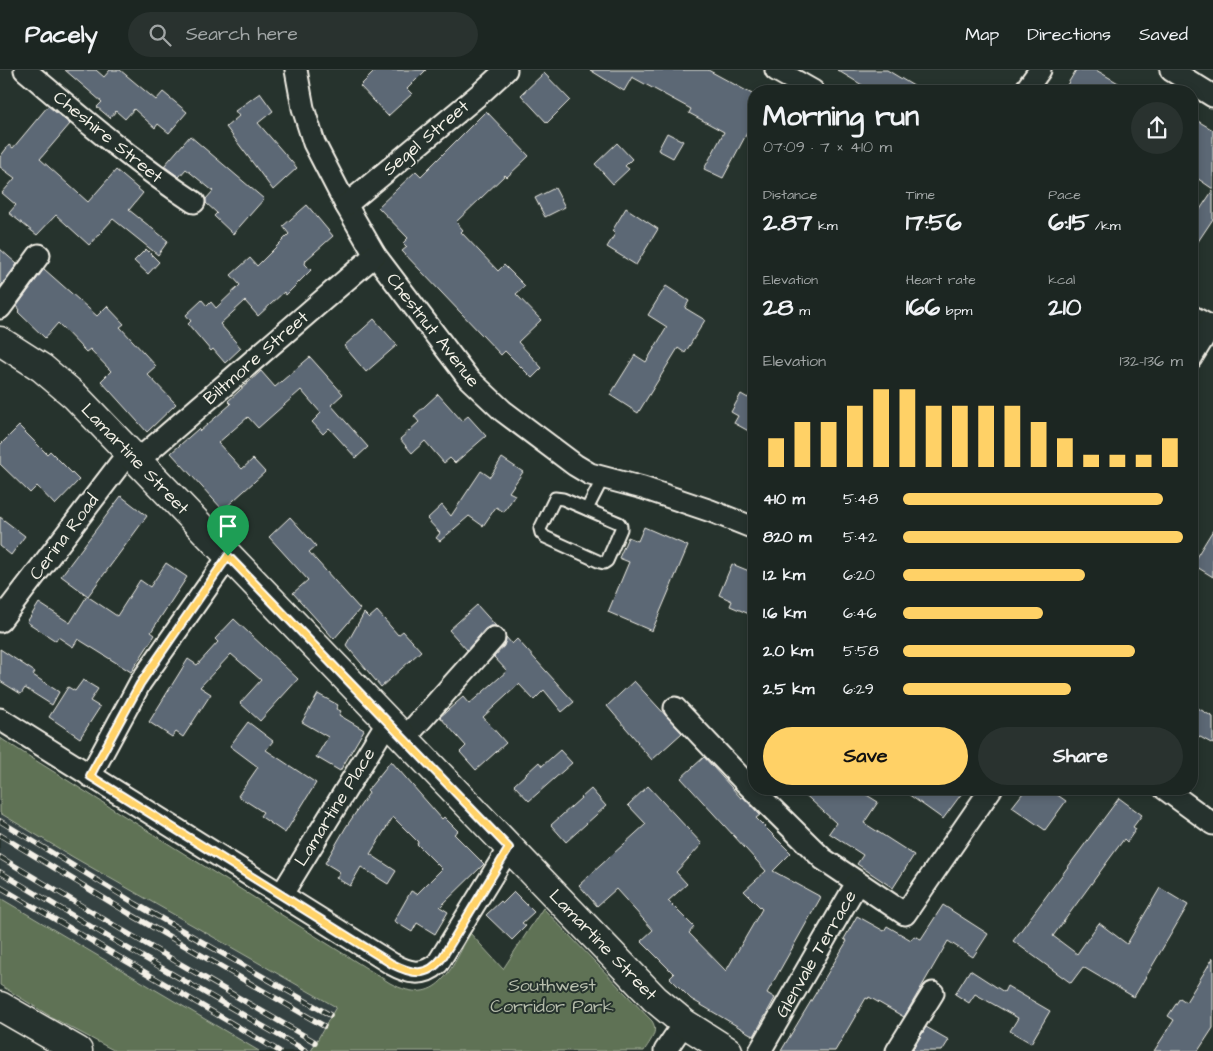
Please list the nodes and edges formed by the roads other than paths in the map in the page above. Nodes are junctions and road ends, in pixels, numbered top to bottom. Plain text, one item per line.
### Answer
1 (25, 70) edge
2 (296, 70) edge
3 (506, 70) edge
4 (776, 70) edge
5 (1040, 70) edge
6 (1171, 70) edge
7 (802, 85) edge
8 (1029, 85) edge
9 (1195, 85) edge
10 (1198, 87) edge
11 (1213, 96) edge
12 (194, 202) dead end
13 (346, 205) junction
14 (39, 255) dead end
15 (375, 255) junction
16 (0, 308) edge
17 (1198, 320) edge
18 (1212, 328) edge
19 (0, 341) edge
20 (1198, 348) edge
21 (133, 457) junction
22 (603, 478) junction
23 (587, 509) junction
24 (748, 526) edge
25 (228, 556) junction
26 (0, 621) edge
27 (494, 638) dead end
28 (675, 708) dead end
29 (0, 719) edge
30 (395, 729) junction
31 (90, 776) junction
32 (748, 785) edge
33 (758, 795) edge
34 (987, 795) edge
35 (1174, 795) edge
36 (1213, 824) edge
37 (509, 848) junction
38 (858, 883) junction
39 (282, 894) junction
40 (933, 993) dead end
41 (0, 1006) edge
42 (684, 1023) junction
43 (76, 1051) edge
44 (665, 1051) edge
45 (728, 1051) edge
46 (760, 1051) edge
47 (897, 1051) edge

1 - 12 street, Cheshire Street
2 - 13 street, Chestnut Avenue
3 - 13 street, Segel Street
4 - 7 street
5 - 8 street
6 - 9 street
10 - 11 street
13 - 15 street, Chestnut Avenue
14 - 16 street
15 - 21 street, Biltmore Street
15 - 22 street, Chestnut Avenue
17 - 18 street
18 - 20 street
19 - 21 street, Lamartine Street
21 - 25 street, Lamartine Street
21 - 26 street, Cerina Road
22 - 23 lane
22 - 24 street, Chestnut Avenue
23 - 23 lane
25 - 30 street, Lamartine Street
25 - 31 street
27 - 30 street, Lamartine Place
28 - 32 street
29 - 31 street
30 - 37 street, Lamartine Street
30 - 39 street, Lamartine Place
31 - 39 street
33 - 38 street
34 - 38 street
35 - 36 street
37 - 39 street
37 - 42 street, Lamartine Street
38 - 46 street, Glenvale Terrace
40 - 47 street
41 - 43 street
42 - 44 street
42 - 45 street, Lamartine Street

